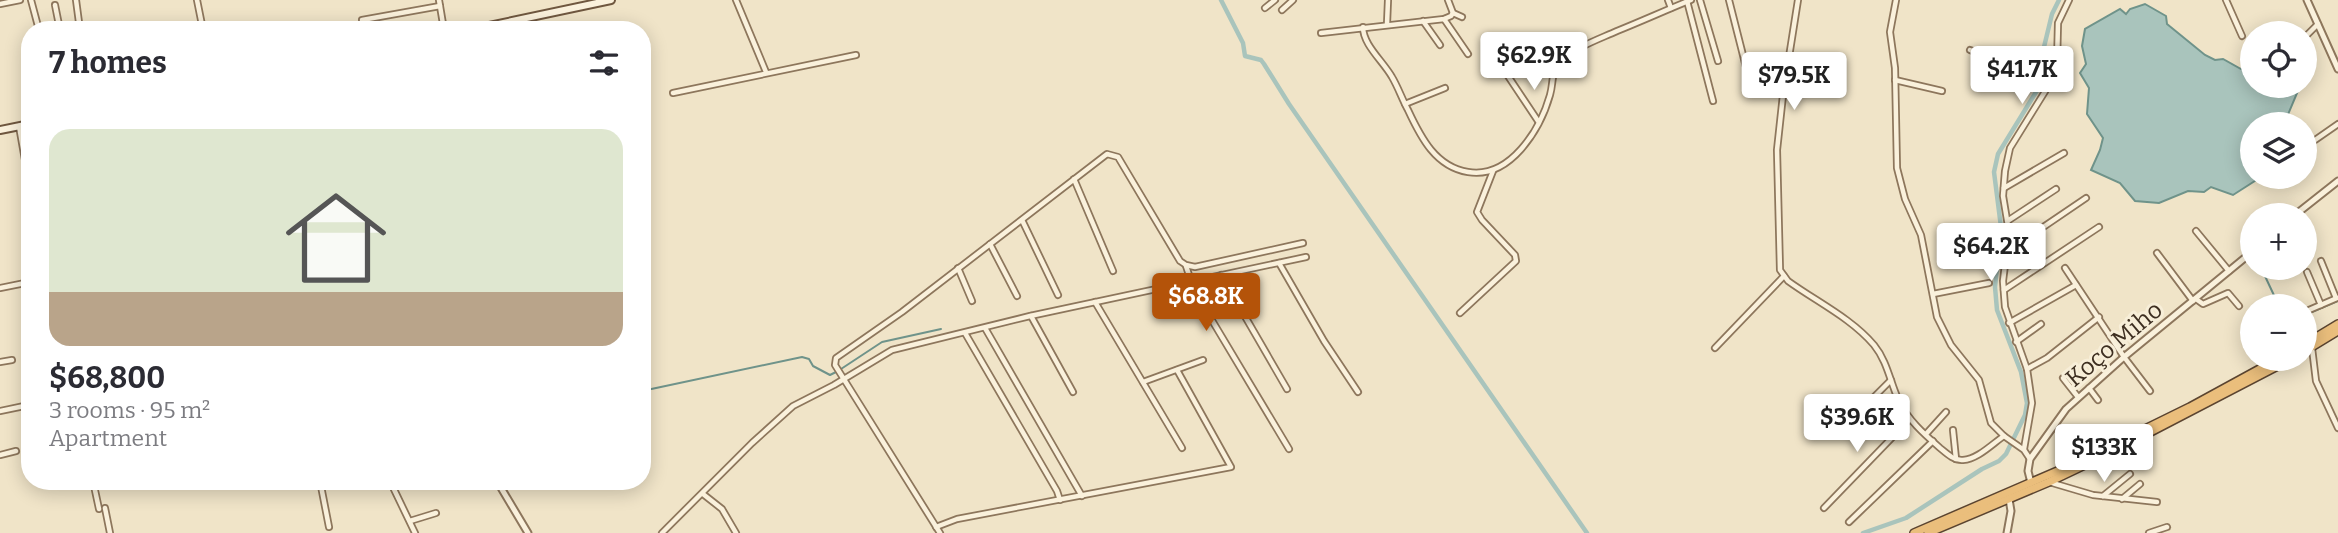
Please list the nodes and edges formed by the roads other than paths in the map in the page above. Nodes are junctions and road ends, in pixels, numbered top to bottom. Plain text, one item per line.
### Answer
1 (20, 0) edge
2 (32, 0) edge
3 (76, 0) edge
4 (197, 0) edge
5 (565, 0) edge
6 (611, 0) edge
7 (736, 0) edge
8 (1275, 0) edge
9 (1293, 0) edge
10 (1388, 0) edge
11 (1448, 0) edge
12 (1668, 0) edge
13 (1700, 0) edge
14 (1729, 0) edge
15 (1798, 0) edge
16 (1896, 0) edge
17 (2068, 0) edge
18 (2226, 0) edge
19 (2307, 0) edge
20 (1689, 1) edge
21 (440, 3) edge
22 (0, 4) edge
23 (55, 5) dead end
24 (1265, 8) dead end
25 (1671, 8) junction
26 (567, 9) junction
27 (1282, 10) dead end
28 (1453, 13) junction
29 (1462, 17) dead end
30 (1444, 19) junction
31 (362, 20) dead end
32 (36, 21) edge
33 (58, 21) edge
34 (79, 21) edge
35 (201, 21) edge
36 (443, 21) edge
37 (512, 21) edge
38 (1423, 21) junction
39 (1387, 24) junction
40 (2318, 24) joint
41 (1363, 27) junction
42 (2240, 32) edge
43 (1321, 33) dead end
44 (1440, 45) dead end
45 (1970, 50) dead end
46 (1468, 54) dead end
47 (856, 55) dead end
48 (2057, 55) junction
49 (1718, 61) dead end
50 (2338, 66) edge
51 (1747, 71) dead end
52 (766, 72) junction
53 (1508, 76) dead end
54 (1895, 80) junction
55 (1445, 88) dead end
56 (1942, 91) dead end
57 (673, 93) dead end
58 (1713, 101) dead end
59 (1405, 104) junction
60 (1539, 122) junction
61 (2338, 124) edge
62 (19, 126) joint
63 (0, 130) edge
64 (21, 137) edge
65 (2317, 139) edge
66 (2064, 153) dead end
67 (1493, 171) junction
68 (1074, 179) junction
69 (2338, 181) edge
70 (2004, 189) junction
71 (2056, 189) dead end
72 (2086, 198) dead end
73 (2310, 203) edge
74 (1022, 219) junction
75 (2009, 220) junction
76 (2099, 227) dead end
77 (2196, 231) dead end
78 (1303, 243) dead end
79 (990, 244) junction
80 (2007, 251) junction
81 (2157, 253) dead end
82 (1306, 257) dead end
83 (2321, 261) dead end
84 (2240, 262) edge
85 (1279, 263) junction
86 (1186, 265) junction
87 (958, 268) junction
88 (2065, 268) dead end
89 (1113, 271) dead end
90 (2229, 271) junction
91 (1221, 275) junction
92 (1784, 276) junction
93 (2310, 280) edge
94 (1191, 281) junction
95 (21, 284) edge
96 (1989, 284) dead end
97 (2076, 285) junction
98 (0, 288) edge
99 (2003, 290) junction
100 (1933, 294) junction
101 (1058, 295) dead end
102 (1017, 296) dead end
103 (2337, 298) edge
104 (2195, 300) junction
105 (972, 301) dead end
106 (1094, 302) junction
107 (2321, 305) junction
108 (2239, 306) dead end
109 (2317, 307) edge
110 (1460, 313) dead end
111 (1030, 316) junction
112 (2099, 317) junction
113 (2009, 323) junction
114 (2041, 324) dead end
115 (2338, 324) edge
116 (985, 328) junction
117 (2338, 331) edge
118 (965, 333) junction
119 (2317, 340) edge
120 (2016, 342) junction
121 (2317, 342) edge
122 (1715, 348) dead end
123 (2124, 357) junction
124 (12, 359) dead end
125 (1203, 360) dead end
126 (0, 362) edge
127 (2027, 369) junction
128 (1177, 370) junction
129 (2255, 371) edge
130 (2268, 371) edge
131 (2313, 371) edge
132 (2063, 378) dead end
133 (845, 379) junction
134 (1891, 380) junction
135 (1143, 382) junction
136 (2088, 388) junction
137 (1287, 389) dead end
138 (2150, 391) dead end
139 (1073, 392) dead end
140 (1358, 392) dead end
141 (2078, 397) junction
142 (2098, 400) dead end
143 (21, 407) edge
144 (0, 411) edge
145 (1946, 412) dead end
146 (1858, 413) dead end
147 (1910, 419) junction
148 (2338, 428) edge
149 (1953, 430) dead end
150 (1926, 434) junction
151 (2006, 438) junction
152 (1933, 442) junction
153 (1182, 448) dead end
154 (1289, 449) dead end
155 (2024, 450) junction
156 (16, 452) dead end
157 (0, 455) edge
158 (2031, 459) junction
159 (1956, 460) junction
160 (2130, 474) dead end
161 (2049, 482) junction
162 (2031, 483) junction
163 (2140, 484) dead end
164 (96, 490) edge
165 (322, 490) edge
166 (394, 490) edge
167 (502, 490) edge
168 (703, 494) junction
169 (1082, 496) junction
170 (2102, 497) junction
171 (2009, 499) junction
172 (1060, 500) junction
173 (2121, 500) junction
174 (2157, 502) dead end
175 (1824, 508) dead end
176 (436, 513) dead end
177 (410, 521) junction
178 (1849, 522) dead end
179 (329, 527) dead end
180 (936, 527) junction
181 (2167, 527) dead end
182 (110, 533) edge
183 (415, 533) edge
184 (528, 533) edge
185 (662, 533) edge
186 (736, 533) edge
187 (940, 533) edge
188 (1914, 533) edge
189 (1928, 533) edge
190 (2007, 533) edge
191 (2149, 533) edge

1 - 22 street
2 - 32 street
3 - 34 street
4 - 35 street
5 - 26 street
6 - 26 main road
7 - 52 street
8 - 24 street
9 - 27 street
10 - 39 street
11 - 28 street
12 - 25 street
13 - 49 street
14 - 51 street
15 - 92 street
16 - 54 street
17 - 48 street
18 - 42 street
19 - 40 street
20 - 25 street
20 - 58 street
21 - 31 street
21 - 36 street
23 - 33 street
25 - 60 street
26 - 37 main road
28 - 29 street
28 - 30 street
30 - 38 street
30 - 46 street
38 - 39 street
38 - 44 street
39 - 41 street
40 - 50 street
41 - 43 street
41 - 59 street
45 - 48 street
47 - 52 street
48 - 70 street
52 - 57 street
53 - 60 street
54 - 56 street
54 - 100 street
55 - 59 street
59 - 67 street
60 - 67 street
61 - 65 street
62 - 63 main road
62 - 64 street
66 - 70 street
67 - 110 street
68 - 74 street
68 - 86 street
68 - 89 street
69 - 73 street
70 - 75 street
71 - 75 street
72 - 80 street
74 - 79 street
74 - 101 street
75 - 80 street
76 - 99 street
77 - 90 street
78 - 86 street
79 - 87 street
79 - 102 street
80 - 99 street
81 - 104 street
82 - 85 street
83 - 103 street
84 - 90 street, Koço Miho
85 - 91 street
85 - 140 street
86 - 94 street
87 - 105 street
87 - 133 street
88 - 97 street
90 - 104 street, Koço Miho
91 - 94 street
91 - 137 street
92 - 122 street
92 - 134 street
93 - 107 street
94 - 106 street
94 - 154 street
95 - 98 street
96 - 100 street
97 - 112 street
97 - 113 street
99 - 113 street
100 - 151 street
103 - 107 street
104 - 108 street
104 - 123 street, Koço Miho
106 - 111 street
106 - 135 street
107 - 109 street
111 - 116 street
111 - 139 street
112 - 123 street
112 - 127 street
113 - 120 street
114 - 120 street
115 - 119 highway
116 - 118 street
116 - 169 street
117 - 121 highway
118 - 133 street
118 - 172 street
120 - 127 street
123 - 136 street, Koço Miho
123 - 138 street
124 - 126 street
125 - 128 street
127 - 155 street
128 - 135 street
128 - 169 street
129 - 162 highway
130 - 161 highway
131 - 148 street
132 - 141 street
133 - 168 street
133 - 180 street
134 - 146 street
134 - 147 street
135 - 153 street
136 - 141 street, Koço Miho
136 - 142 street
141 - 158 street, Koço Miho
143 - 144 street
145 - 150 street
147 - 150 street
147 - 175 street
149 - 159 street
150 - 152 street
151 - 155 street
151 - 159 street
152 - 159 street
152 - 178 street
155 - 158 street
156 - 157 street
158 - 162 street
160 - 170 street
161 - 170 street
161 - 171 highway
162 - 188 highway
163 - 173 street
164 - 182 street
165 - 179 street
166 - 177 street
167 - 184 street
168 - 185 street
168 - 186 street
169 - 172 street
170 - 173 street
171 - 189 highway
171 - 190 street
172 - 180 street
173 - 174 street
176 - 177 street
177 - 183 street
180 - 187 street
181 - 191 street

